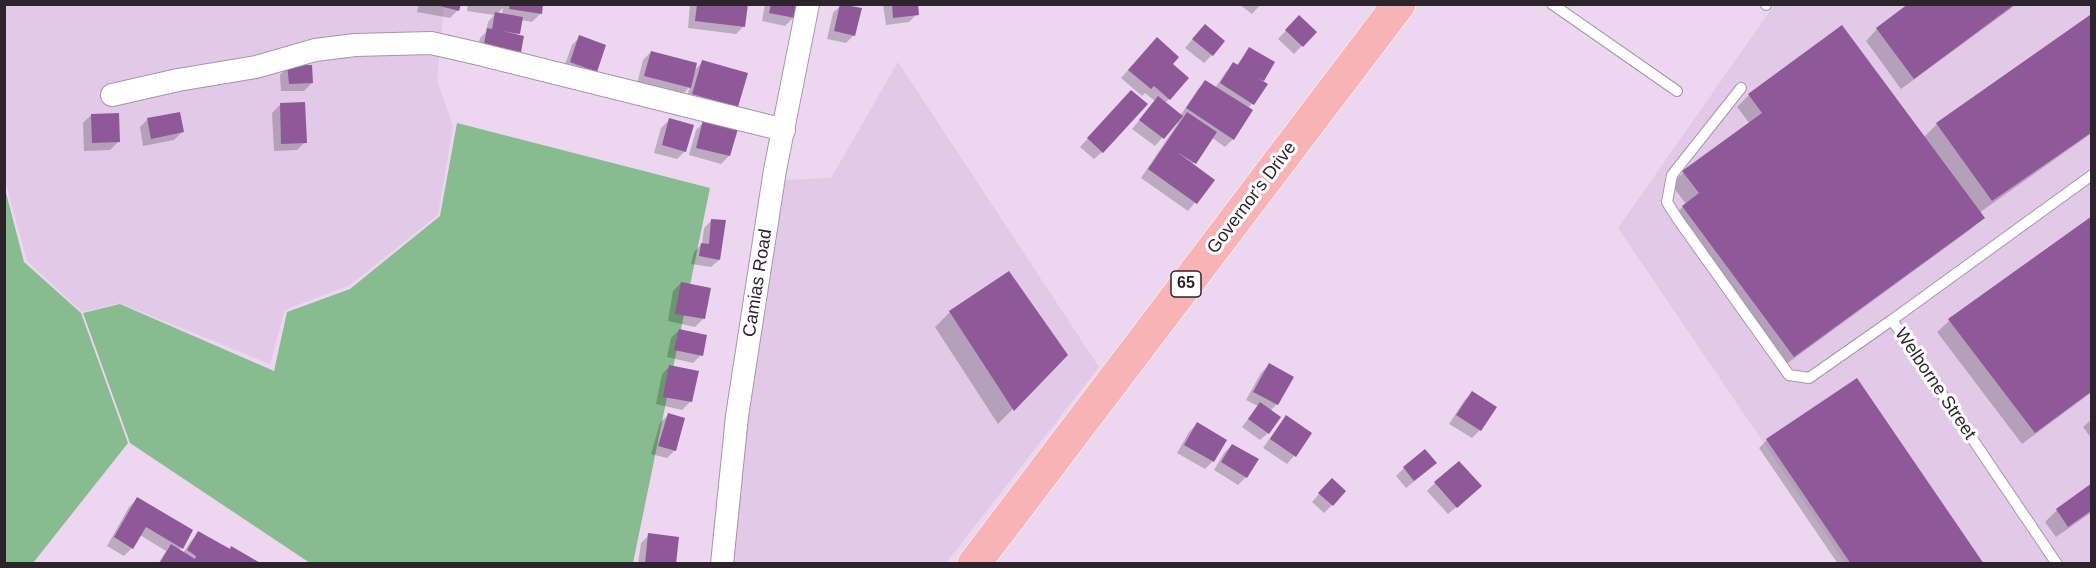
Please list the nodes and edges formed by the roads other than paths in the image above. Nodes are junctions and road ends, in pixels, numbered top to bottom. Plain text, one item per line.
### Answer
1 (808, 4) edge
2 (1399, 4) edge
3 (1552, 4) edge
4 (1741, 88) dead end
5 (1677, 91) dead end
6 (112, 95) dead end
7 (784, 130) junction
8 (2091, 175) edge
9 (1892, 320) junction
10 (722, 564) edge
11 (974, 564) edge
12 (2057, 564) edge

1 - 7 street, Camias Road
2 - 11 highway, Governor's Drive / 65
3 - 5 lane
4 - 9 lane
6 - 7 street
7 - 10 street, Camias Road
8 - 9 lane, Welborne Street
9 - 12 lane, Welborne Street

